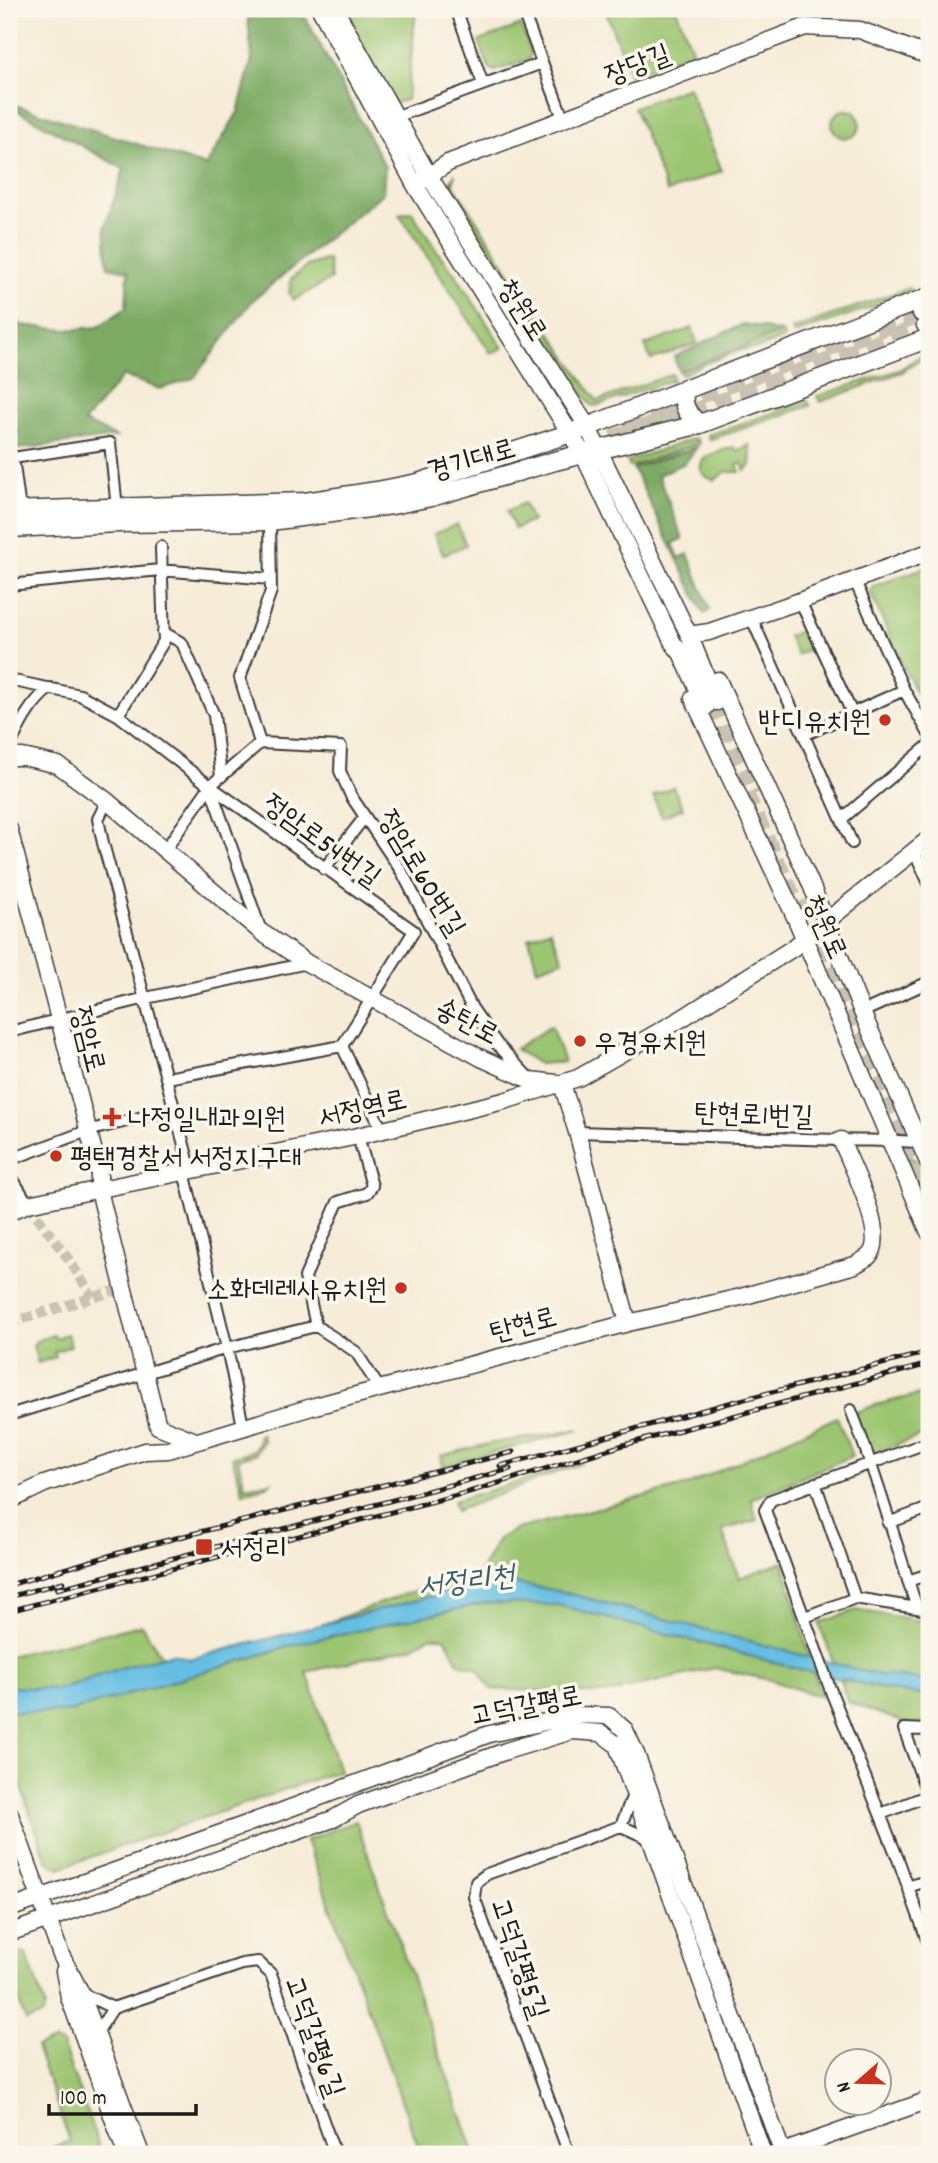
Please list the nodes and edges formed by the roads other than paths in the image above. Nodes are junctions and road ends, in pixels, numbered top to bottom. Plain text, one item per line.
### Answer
1 (320, 9) edge
2 (335, 9) edge
3 (456, 9) edge
4 (522, 9) edge
5 (929, 56) edge
6 (542, 63) junction
7 (483, 84) junction
8 (395, 117) junction
9 (563, 118) junction
10 (422, 181) junction
11 (928, 318) edge
12 (685, 388) junction
13 (700, 424) junction
14 (579, 430) junction
15 (592, 452) junction
16 (117, 508) junction
17 (14, 511) edge
18 (270, 521) junction
19 (9, 528) edge
20 (161, 547) dead end
21 (929, 552) edge
22 (160, 570) junction
23 (270, 579) junction
24 (854, 579) junction
25 (9, 585) edge
26 (800, 601) junction
27 (751, 617) junction
28 (163, 632) junction
29 (689, 635) junction
30 (673, 643) junction
31 (9, 680) edge
32 (50, 688) junction
33 (904, 690) junction
34 (852, 713) junction
35 (118, 715) junction
36 (929, 734) edge
37 (804, 735) junction
38 (260, 743) junction
39 (929, 745) edge
40 (9, 748) edge
41 (9, 757) edge
42 (221, 777) junction
43 (210, 786) junction
44 (107, 802) junction
45 (364, 818) junction
46 (843, 818) junction
47 (9, 830) edge
48 (929, 838) edge
49 (852, 843) dead end
50 (166, 850) junction
51 (914, 851) junction
52 (9, 863) edge
53 (324, 869) junction
54 (810, 882) junction
55 (929, 883) edge
56 (784, 895) junction
57 (826, 922) junction
58 (261, 932) junction
59 (804, 939) junction
60 (307, 963) junction
61 (929, 982) edge
62 (146, 998) junction
63 (373, 1000) junction
64 (862, 1012) junction
65 (55, 1020) junction
66 (9, 1032) edge
67 (342, 1046) junction
68 (167, 1078) junction
69 (530, 1080) junction
70 (562, 1084) junction
71 (175, 1109) junction
72 (382, 1129) junction
73 (83, 1132) junction
74 (577, 1132) junction
75 (358, 1136) junction
76 (892, 1139) junction
77 (841, 1140) junction
78 (924, 1142) edge
79 (9, 1160) edge
80 (929, 1164) edge
81 (187, 1172) junction
82 (9, 1173) edge
83 (99, 1190) junction
84 (28, 1204) junction
85 (9, 1212) edge
86 (927, 1225) edge
87 (628, 1323) junction
88 (316, 1326) junction
89 (227, 1348) junction
90 (144, 1373) junction
91 (380, 1389) junction
92 (851, 1410) dead end
93 (9, 1415) edge
94 (158, 1426) junction
95 (243, 1426) junction
96 (176, 1439) junction
97 (929, 1442) edge
98 (145, 1451) junction
99 (872, 1463) junction
100 (816, 1483) junction
101 (9, 1501) edge
102 (929, 1508) edge
103 (888, 1523) junction
104 (929, 1574) edge
105 (908, 1581) junction
106 (855, 1598) junction
107 (923, 1609) edge
108 (805, 1617) junction
109 (929, 1730) edge
110 (634, 1792) junction
111 (929, 1795) edge
112 (9, 1812) edge
113 (881, 1814) junction
114 (621, 1826) junction
115 (650, 1839) junction
116 (929, 1880) edge
117 (908, 1887) junction
118 (40, 1897) junction
119 (9, 1909) edge
120 (48, 1919) junction
121 (9, 1933) edge
122 (929, 1945) edge
123 (61, 1955) junction
124 (81, 1993) junction
125 (113, 2008) junction
126 (96, 2034) junction
127 (929, 2100) edge
128 (125, 2154) edge
129 (141, 2154) edge
130 (335, 2154) edge
131 (569, 2154) edge
132 (762, 2154) edge
133 (781, 2154) edge

1 - 10 street, 청원로
2 - 8 street, 청원로
3 - 7 street
4 - 6 street
5 - 9 street, 장당길
6 - 7 street
6 - 9 street
7 - 8 street
8 - 10 street, 청원로
9 - 10 street, 장당길
10 - 14 street, 청원로
11 - 12 main road, 경기대로
11 - 13 main road, 경기대로
12 - 13 main road
12 - 14 main road, 경기대로
13 - 15 main road, 경기대로
14 - 15 street, 청원로
14 - 16 main road, 경기대로
15 - 18 main road, 경기대로
15 - 29 street, 청원로
15 - 30 street, 청원로
16 - 17 main road, 경기대로
16 - 17 street, 경기대로
18 - 19 main road, 경기대로
18 - 23 street
20 - 22 street
21 - 24 street
22 - 23 street
22 - 25 street
22 - 28 street
23 - 38 street
24 - 26 street
24 - 33 street
26 - 27 street
26 - 34 street
27 - 29 street
27 - 37 street
28 - 35 street
28 - 42 street
29 - 30 street, 청원로
29 - 54 street, 청원로
30 - 56 street, 청원로
31 - 32 street, 정암로54번길
32 - 35 street, 정암로54번길
32 - 40 street
33 - 34 street
33 - 36 street
34 - 37 street
35 - 43 street, 정암로54번길
37 - 46 street
38 - 42 street
38 - 45 street, 정암로60번길
39 - 46 street
41 - 44 street, 송탄로
42 - 43 street
43 - 50 street
43 - 53 street, 정암로54번길
43 - 58 street, 정암로54번길
44 - 50 street, 송탄로
44 - 62 street
45 - 53 street
45 - 69 street, 정암로60번길
46 - 49 street
47 - 65 street, 정암로
48 - 51 street
50 - 58 street, 송탄로
51 - 55 street
51 - 57 street
52 - 65 street
53 - 63 street, 정암로54번길
54 - 56 street
54 - 57 street, 청원로
56 - 59 street, 청원로
57 - 59 street
57 - 64 street, 청원로
58 - 60 street, 송탄로
59 - 70 street
59 - 76 street, 청원로
60 - 62 street
60 - 63 street, 송탄로
61 - 64 street
62 - 65 street
62 - 68 street
63 - 67 street
63 - 69 street, 송탄로
64 - 78 street, 청원로
65 - 66 street
65 - 73 street, 정암로
67 - 68 street
67 - 72 street
68 - 71 street
69 - 70 street, 송탄로
70 - 72 street, 서정역로
70 - 74 street
71 - 73 street
71 - 81 street
72 - 75 street, 서정역로
73 - 79 street
73 - 83 street, 정암로
74 - 77 street, 탄현로1번길
74 - 87 street
75 - 81 street, 서정역로
75 - 88 street
76 - 77 street, 탄현로1번길
76 - 78 street, 탄현로1번길
76 - 86 street, 청원로
77 - 87 street, 탄현로
78 - 80 street, 청원로
81 - 83 street, 서정역로
81 - 89 street
82 - 84 street
83 - 84 street, 서정역로
83 - 90 street, 정암로
84 - 85 street, 서정역로
87 - 91 street, 탄현로
88 - 89 street
88 - 91 street
89 - 90 street
89 - 95 street
90 - 93 street
90 - 94 street, 정암로
91 - 95 street, 탄현로
92 - 99 street
94 - 96 street, 탄현로
94 - 98 street
95 - 96 street, 탄현로
96 - 98 street
97 - 99 street
98 - 101 street
99 - 100 street
99 - 103 street
100 - 106 street
100 - 108 street
102 - 103 street
103 - 105 street
104 - 105 street
105 - 107 street
106 - 107 street
106 - 108 street
108 - 113 street
109 - 111 street
110 - 114 street
110 - 115 street, 고덕갈평로
110 - 120 street, 고덕갈평로
111 - 113 street
112 - 118 street
113 - 117 street
114 - 115 street
114 - 131 street, 고덕갈평5길
115 - 132 street, 고덕갈평로
116 - 117 street
117 - 122 street
118 - 119 street, 고덕갈평로
118 - 120 street
118 - 133 street, 고덕갈평로
120 - 121 street, 고덕갈평로
120 - 123 street
123 - 124 street
123 - 128 street
124 - 125 street
124 - 126 street
125 - 126 street
125 - 130 street, 고덕갈평6길
126 - 129 street
127 - 133 street

